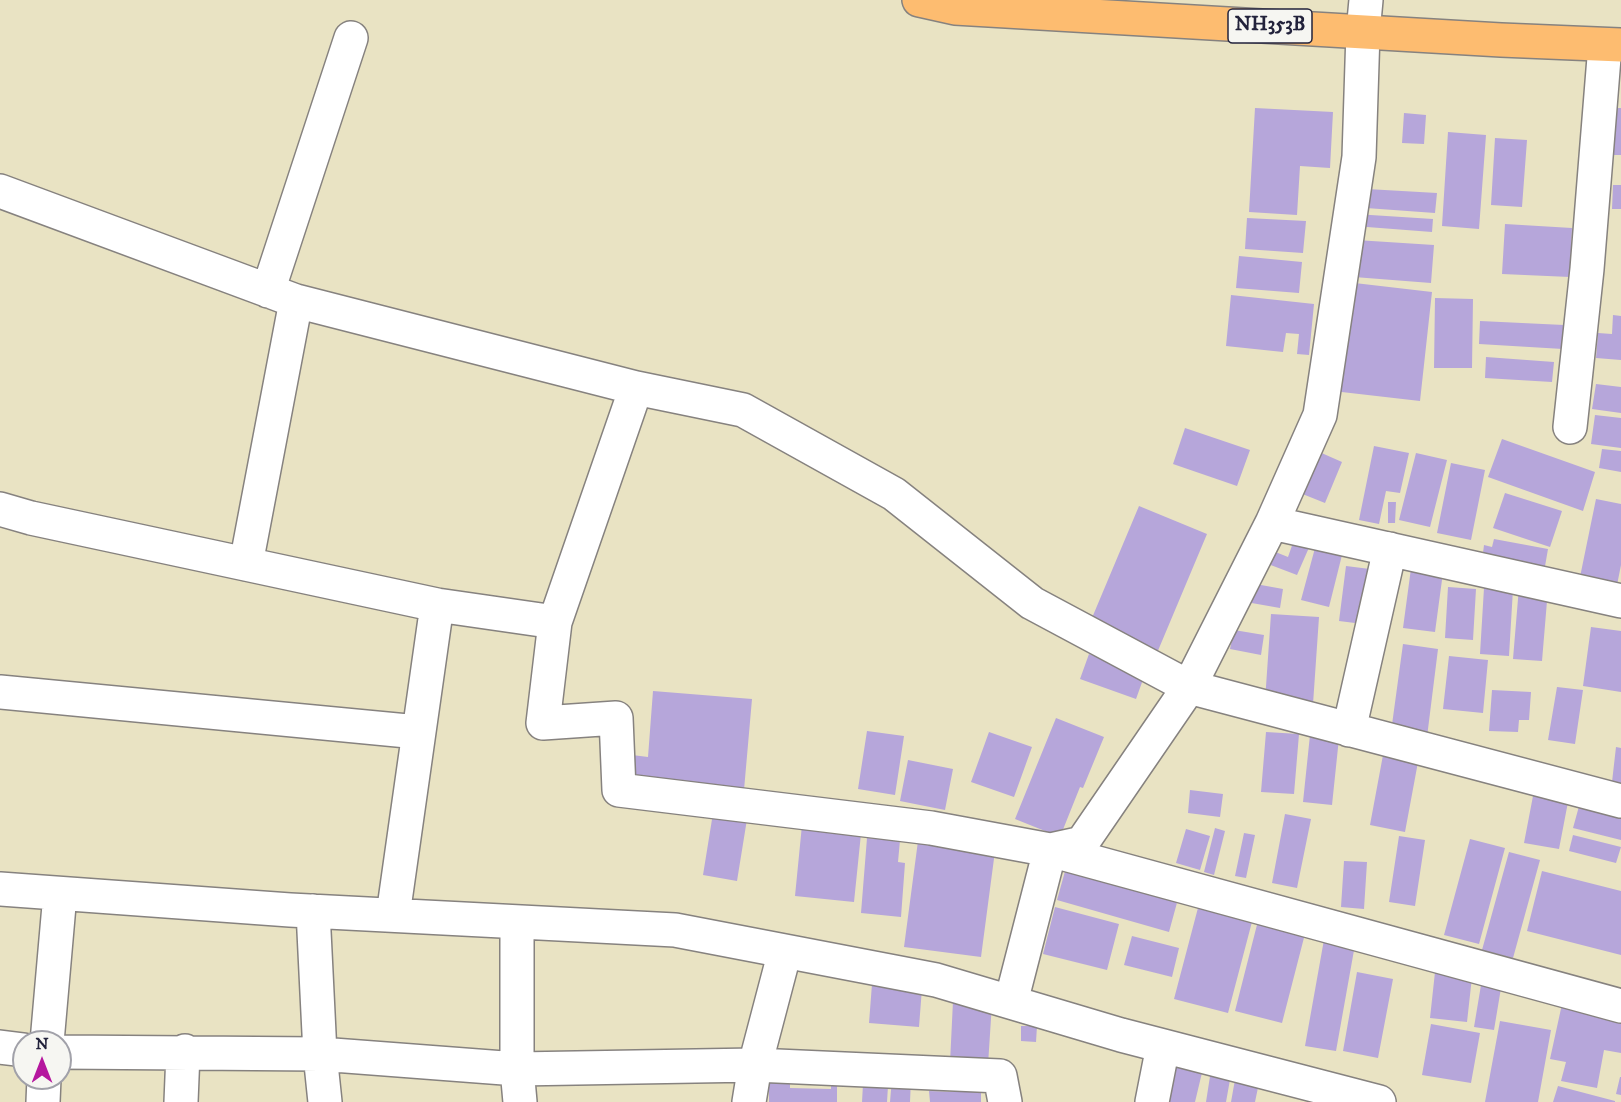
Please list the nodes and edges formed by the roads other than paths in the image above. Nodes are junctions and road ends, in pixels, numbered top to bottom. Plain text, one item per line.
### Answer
1 (919, 0) edge
2 (1366, 0) edge
3 (1363, 32) junction
4 (351, 38) dead end
5 (1613, 45) edge
6 (0, 191) edge
7 (282, 296) junction
8 (636, 388) junction
9 (1570, 426) dead end
10 (0, 509) edge
11 (1272, 523) junction
12 (1390, 549) junction
13 (246, 564) junction
14 (1621, 601) edge
15 (436, 605) junction
16 (555, 622) junction
17 (1189, 687) junction
18 (0, 692) edge
19 (1349, 730) junction
20 (418, 732) junction
21 (1621, 801) edge
22 (1050, 850) junction
23 (0, 890) edge
24 (60, 894) junction
25 (313, 911) junction
26 (393, 915) junction
27 (517, 921) junction
28 (785, 951) junction
29 (1011, 1002) junction
30 (1621, 1006) edge
31 (48, 1030) edge
32 (1162, 1046) junction
33 (72, 1052) edge
34 (184, 1052) junction
35 (320, 1054) junction
36 (755, 1065) junction
37 (517, 1069) junction
38 (1367, 1101) edge
39 (182, 1102) edge
40 (325, 1102) edge
41 (520, 1102) edge
42 (749, 1102) edge
43 (1005, 1102) edge
44 (1152, 1102) edge

1 - 3 highway, NH353B
2 - 3 street
3 - 5 highway, NH353B
3 - 11 street
4 - 7 street
5 - 9 street
6 - 7 street
7 - 8 street
7 - 13 street
8 - 16 street
8 - 17 street
10 - 13 street
11 - 12 street
11 - 17 street
12 - 14 street
12 - 19 street
13 - 15 street
15 - 16 street
15 - 20 street
16 - 22 street
17 - 19 street
17 - 22 street
18 - 20 street
19 - 21 street
20 - 26 street
22 - 29 street
22 - 30 street
23 - 24 street
24 - 25 street
24 - 31 street
25 - 26 street
25 - 35 street
26 - 27 street
27 - 28 street
27 - 37 street
28 - 29 street
28 - 36 street
29 - 32 street
32 - 38 street
32 - 44 street
33 - 34 street
34 - 35 street
34 - 39 street
35 - 37 street
35 - 40 street
36 - 37 street
36 - 42 street
36 - 43 street
37 - 41 street

